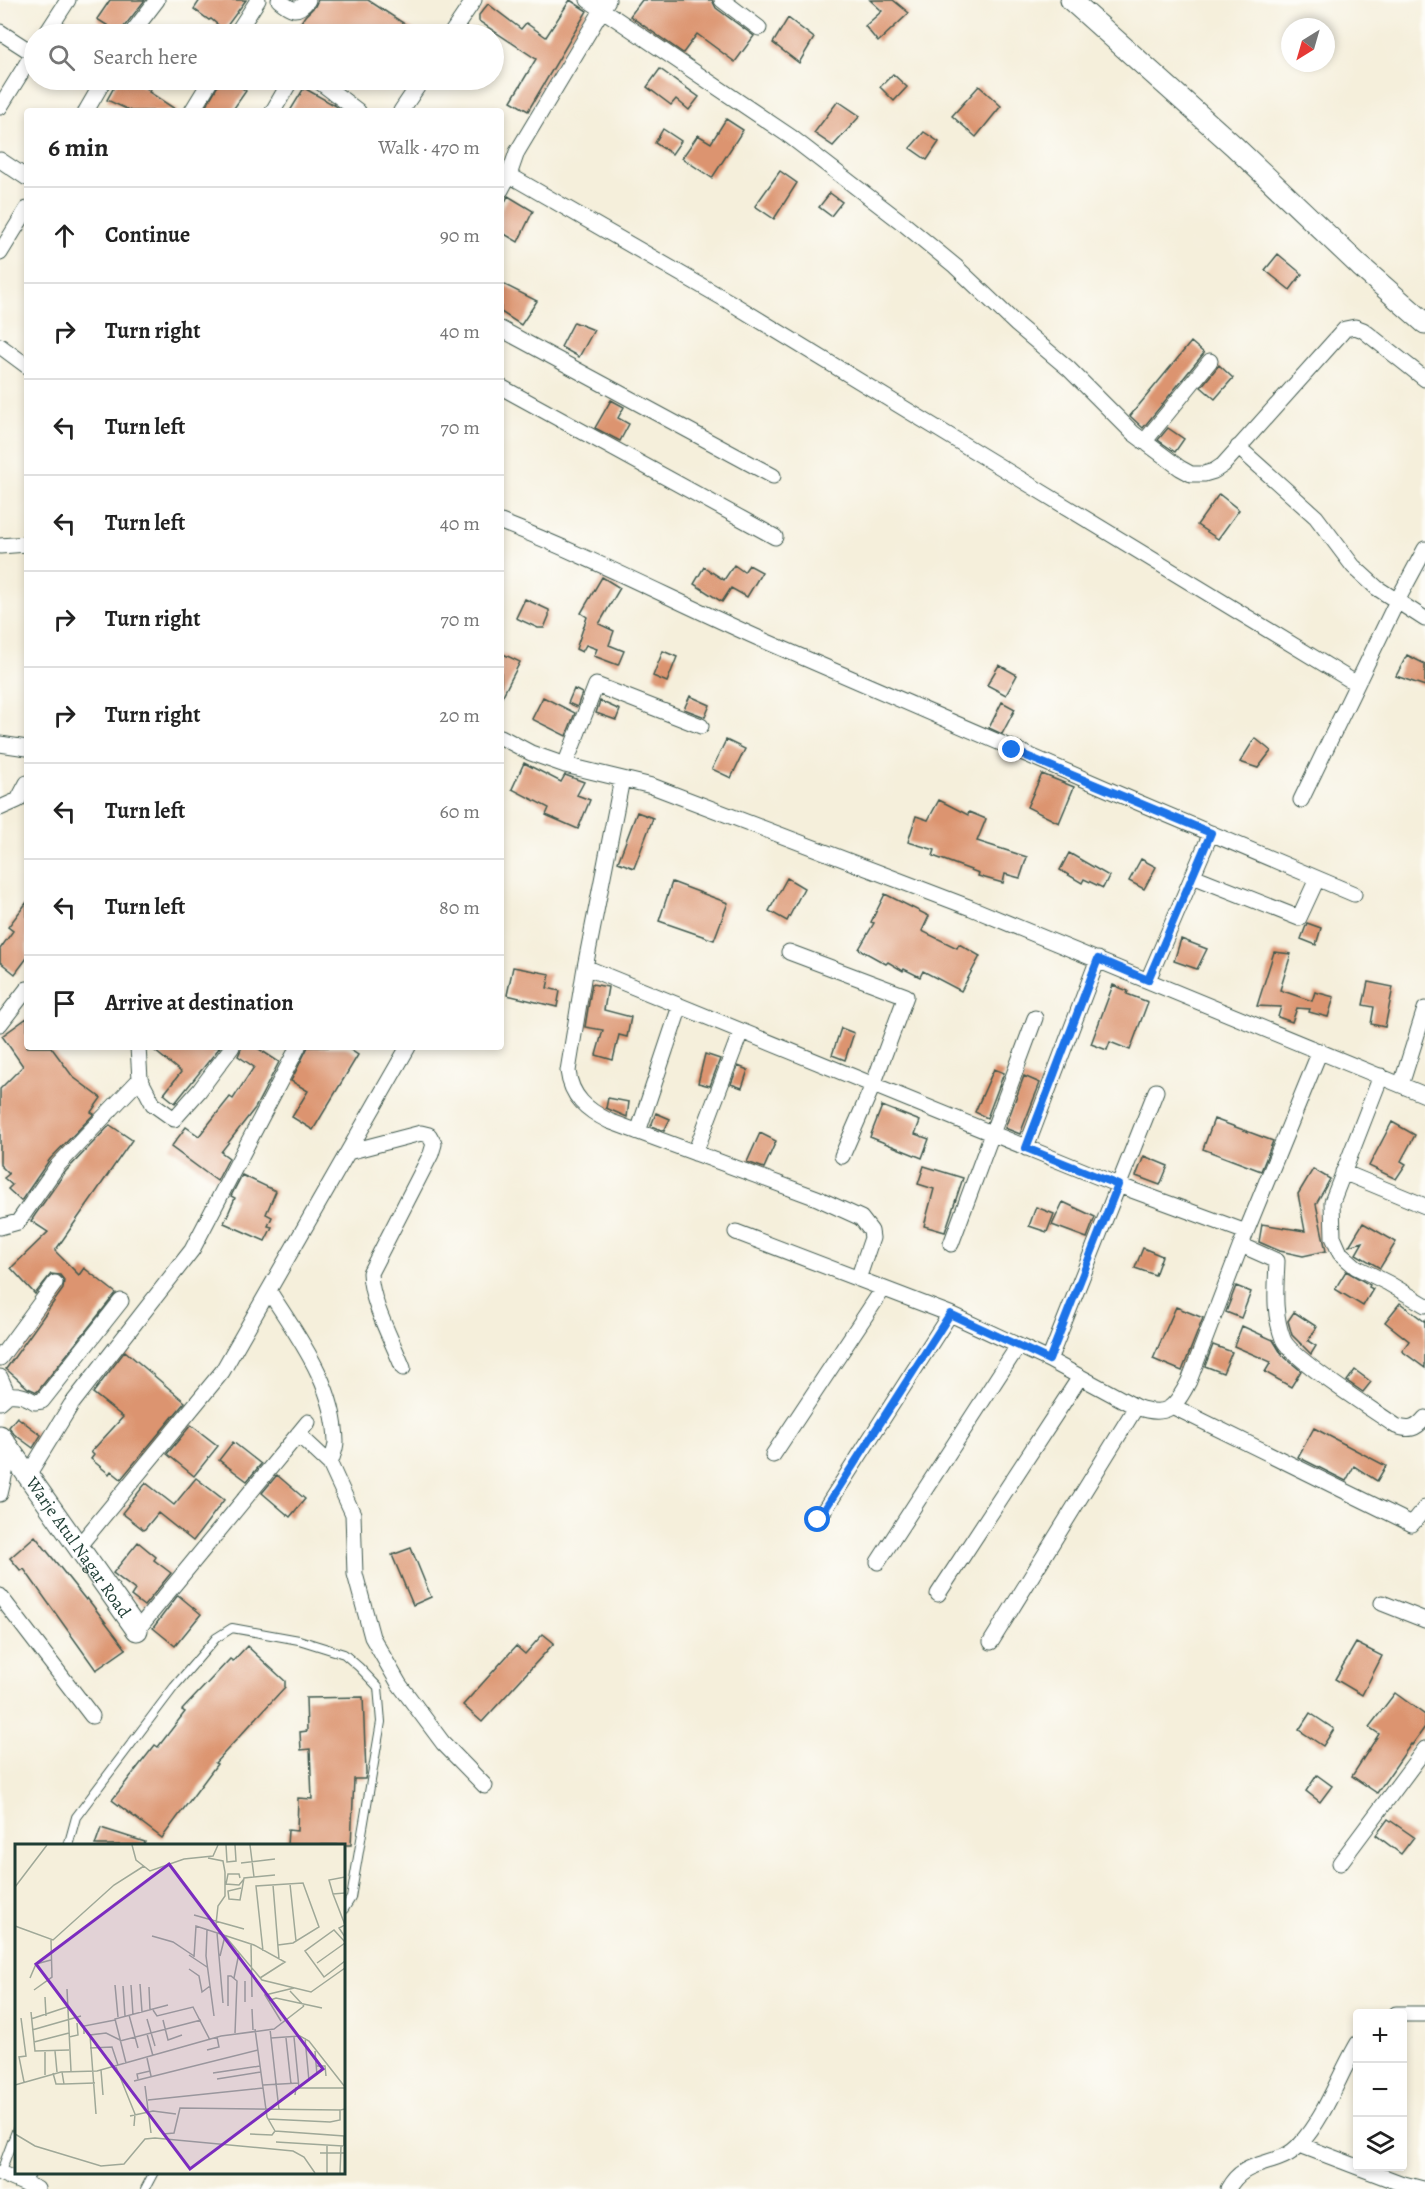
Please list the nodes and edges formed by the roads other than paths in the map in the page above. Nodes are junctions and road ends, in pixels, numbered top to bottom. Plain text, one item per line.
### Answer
1 (68, 0) edge
2 (157, 0) edge
3 (258, 0) edge
4 (279, 0) edge
5 (309, 0) edge
6 (474, 0) edge
7 (588, 0) edge
8 (722, 0) edge
9 (1071, 0) edge
10 (605, 5) edge
11 (52, 24) edge
12 (138, 24) edge
13 (247, 24) edge
14 (458, 24) edge
15 (759, 28) dead end
16 (0, 32) edge
17 (24, 47) edge
18 (24, 69) edge
19 (98, 90) edge
20 (205, 90) edge
21 (285, 90) edge
22 (330, 90) edge
23 (415, 90) edge
24 (0, 107) edge
25 (88, 108) edge
26 (194, 108) edge
27 (275, 108) edge
28 (354, 108) edge
29 (403, 108) edge
30 (0, 160) edge
31 (510, 175) junction
32 (24, 176) edge
33 (504, 185) edge
34 (24, 214) edge
35 (0, 253) edge
36 (1425, 323) edge
37 (504, 330) edge
38 (0, 345) edge
39 (1210, 361) dead end
40 (24, 364) edge
41 (1425, 379) edge
42 (504, 389) edge
43 (1144, 442) junction
44 (1238, 447) junction
45 (773, 476) dead end
46 (504, 523) edge
47 (775, 537) dead end
48 (24, 544) edge
49 (0, 546) edge
50 (1425, 549) edge
51 (1396, 601) junction
52 (1425, 619) edge
53 (1357, 684) junction
54 (701, 726) dead end
55 (504, 739) edge
56 (0, 744) edge
57 (24, 748) edge
58 (565, 765) junction
59 (622, 779) junction
60 (24, 789) edge
61 (1301, 800) dead end
62 (0, 808) edge
63 (1211, 833) junction
64 (1192, 876) junction
65 (1317, 879) junction
66 (1354, 894) dead end
67 (789, 952) dead end
68 (1098, 959) junction
69 (585, 967) junction
70 (1148, 980) junction
71 (24, 993) edge
72 (680, 1006) junction
73 (1425, 1009) edge
74 (1035, 1018) dead end
75 (0, 1024) edge
76 (741, 1031) junction
77 (138, 1050) edge
78 (230, 1050) edge
79 (296, 1050) edge
80 (406, 1050) edge
81 (1320, 1051) junction
82 (1381, 1076) junction
83 (140, 1079) junction
84 (873, 1085) junction
85 (1401, 1085) junction
86 (1156, 1090) dead end
87 (1425, 1095) edge
88 (638, 1132) junction
89 (991, 1134) junction
90 (1026, 1148) junction
91 (348, 1152) junction
92 (695, 1153) junction
93 (842, 1156) dead end
94 (1343, 1172) junction
95 (1118, 1185) junction
96 (1425, 1206) edge
97 (0, 1227) edge
98 (736, 1232) dead end
99 (1243, 1239) junction
100 (951, 1244) dead end
101 (858, 1279) junction
102 (56, 1283) dead end
103 (883, 1289) junction
104 (269, 1291) junction
105 (121, 1301) dead end
106 (1425, 1305) edge
107 (950, 1314) junction
108 (1018, 1346) junction
109 (0, 1358) edge
110 (1049, 1360) junction
111 (403, 1368) dead end
112 (0, 1377) edge
113 (1080, 1377) junction
114 (4, 1399) edge
115 (1172, 1406) junction
116 (1136, 1407) junction
117 (1425, 1418) edge
118 (5, 1443) edge
119 (773, 1455) dead end
120 (330, 1464) junction
121 (28, 1475) junction
122 (0, 1494) edge
123 (1425, 1508) edge
124 (818, 1520) dead end
125 (78, 1547) junction
126 (878, 1562) dead end
127 (939, 1594) dead end
128 (0, 1596) edge
129 (1382, 1604) dead end
130 (1425, 1620) edge
131 (137, 1630) joint
132 (991, 1642) dead end
133 (92, 1716) dead end
134 (1425, 1749) edge
135 (485, 1786) dead end
136 (68, 1844) edge
137 (1340, 1863) dead end
138 (345, 1907) edge
139 (1407, 2013) edge
140 (1425, 2014) edge
141 (1353, 2052) edge
142 (15, 2134) edge
143 (1300, 2145) junction
144 (0, 2174) edge
145 (153, 2174) edge
146 (31, 2182) edge
147 (145, 2189) edge
148 (1228, 2189) edge
149 (1424, 2189) edge

1 - 11 street
2 - 12 street
3 - 13 street
4 - 5 street
6 - 14 street
7 - 10 street
8 - 15 street
9 - 36 street
10 - 31 street
10 - 43 street
16 - 17 street
18 - 24 street
19 - 25 street
20 - 26 street
21 - 27 street
22 - 28 street
23 - 29 street
30 - 32 street
31 - 33 street
31 - 53 street
34 - 35 street
37 - 45 street
38 - 40 street
39 - 43 street
41 - 44 street
42 - 47 street
43 - 44 street
44 - 51 street
46 - 63 street
48 - 49 street
50 - 51 street
51 - 52 street
51 - 53 street
53 - 61 street
54 - 58 street
55 - 58 street
56 - 57 street
58 - 59 street
59 - 68 street
59 - 69 street
60 - 62 street
63 - 64 street
63 - 65 street
64 - 65 street
64 - 70 street
65 - 66 street
67 - 84 street
68 - 70 street
68 - 90 street
69 - 72 street
69 - 88 street
70 - 81 street
71 - 75 street
72 - 76 street
72 - 88 street
73 - 85 street
74 - 89 street
76 - 84 street
76 - 92 street
77 - 83 street
78 - 83 street
79 - 121 street
80 - 91 street
81 - 82 street
81 - 99 street
82 - 85 street
82 - 94 street
83 - 97 street
84 - 89 street
84 - 93 street
85 - 87 street
86 - 95 street
88 - 92 street
89 - 90 street
89 - 100 street
90 - 95 street
91 - 104 street
91 - 111 street
92 - 101 street
94 - 96 street
94 - 106 street
95 - 99 street
95 - 110 street
98 - 101 street
99 - 115 street
99 - 117 street
101 - 103 street
102 - 109 street
103 - 107 street
103 - 119 street
104 - 120 street
104 - 125 street
105 - 114 street
107 - 108 street
107 - 124 street
108 - 110 street
108 - 126 street
110 - 113 street
112 - 114 street
113 - 116 street
113 - 127 street
115 - 116 street
115 - 123 street
116 - 132 street
118 - 121 street, Warje Atul Nagar Road
118 - 122 street
120 - 131 street
120 - 135 street
121 - 125 street, Warje Atul Nagar Road
125 - 131 street, Warje Atul Nagar Road
128 - 133 street
129 - 130 street
134 - 137 street
136 - 138 lane
139 - 140 street
141 - 143 street
142 - 144 lane
143 - 148 street
143 - 149 street
144 - 146 street
145 - 147 lane

